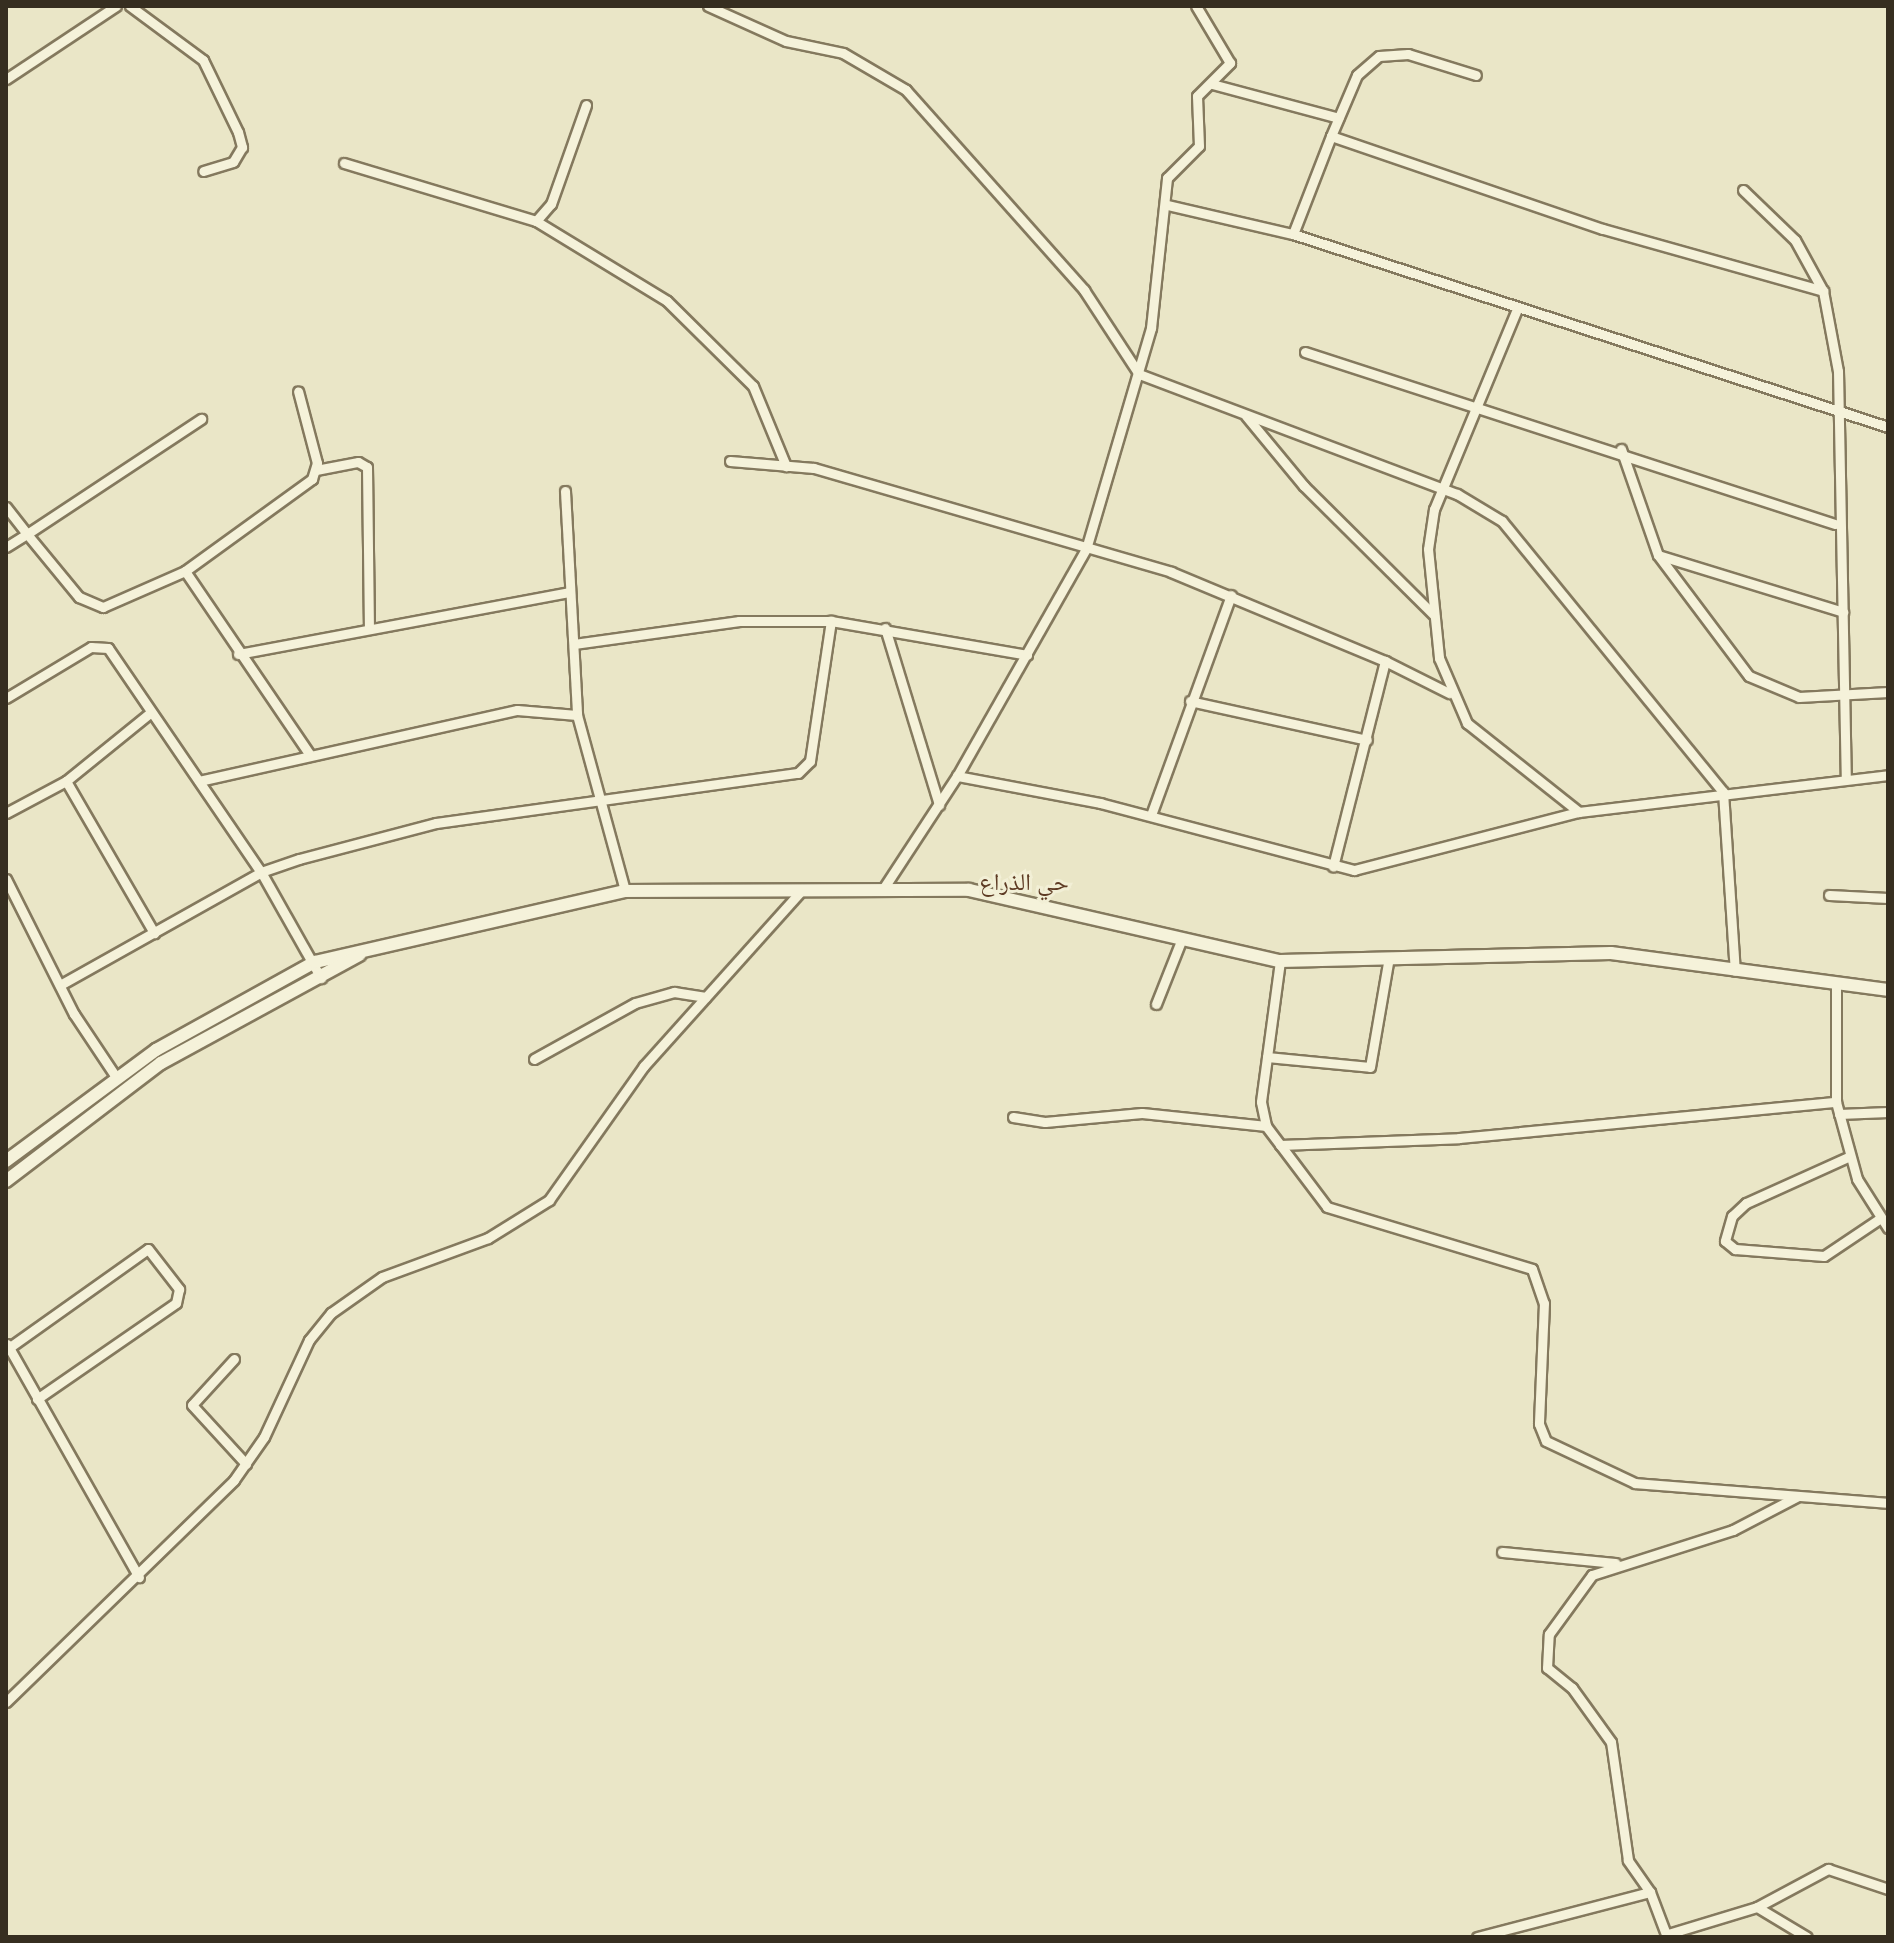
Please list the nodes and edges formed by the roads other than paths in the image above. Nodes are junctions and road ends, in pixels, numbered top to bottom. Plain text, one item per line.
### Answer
1 (116, 6) edge
2 (130, 6) edge
3 (708, 6) edge
4 (1196, 6) edge
5 (1476, 75) dead end
6 (6, 79) edge
7 (1212, 84) junction
8 (586, 105) dead end
9 (1339, 118) junction
10 (1331, 136) junction
11 (344, 163) dead end
12 (203, 171) dead end
13 (1743, 190) dead end
14 (1167, 205) junction
15 (536, 221) junction
16 (1293, 234) junction
17 (1823, 291) junction
18 (1517, 309) junction
19 (1305, 352) dead end
20 (1139, 374) junction
21 (298, 391) dead end
22 (1473, 404) junction
23 (1840, 415) junction
24 (1246, 416) junction
25 (201, 419) dead end
26 (1888, 427) edge
27 (1621, 449) junction
28 (730, 461) dead end
29 (786, 466) junction
30 (316, 470) junction
31 (1440, 489) junction
32 (565, 491) dead end
33 (6, 507) edge
34 (1835, 524) junction
35 (27, 534) junction
36 (6, 547) edge
37 (1086, 549) junction
38 (1658, 555) junction
39 (185, 571) junction
40 (568, 592) junction
41 (1231, 595) junction
42 (1843, 612) junction
43 (1434, 615) junction
44 (831, 621) junction
45 (369, 626) junction
46 (885, 628) junction
47 (574, 644) junction
48 (238, 654) junction
49 (1027, 655) junction
50 (1385, 661) junction
51 (1888, 692) edge
52 (1449, 693) junction
53 (1848, 697) junction
54 (6, 698) edge
55 (1190, 701) junction
56 (150, 713) junction
57 (577, 715) junction
58 (1367, 740) junction
59 (310, 755) junction
60 (1888, 775) edge
61 (957, 776) junction
62 (1846, 779) junction
63 (66, 781) junction
64 (199, 781) junction
65 (1723, 792) junction
66 (597, 805) junction
67 (939, 805) junction
68 (1579, 812) junction
69 (6, 813) edge
70 (1151, 815) junction
71 (1333, 867) junction
72 (261, 872) junction
73 (6, 879) edge
74 (806, 886) junction
75 (883, 889) junction
76 (625, 891) junction
77 (1829, 895) dead end
78 (1888, 898) edge
79 (154, 933) junction
80 (1181, 941) junction
81 (372, 948) junction
82 (1280, 961) junction
83 (315, 962) junction
84 (1388, 963) junction
85 (1735, 971) junction
86 (321, 978) junction
87 (60, 985) junction
88 (1836, 987) junction
89 (1888, 990) edge
90 (706, 997) junction
91 (1156, 1004) dead end
92 (1267, 1057) junction
93 (534, 1059) dead end
94 (116, 1077) junction
95 (1836, 1102) junction
96 (1888, 1112) edge
97 (1839, 1114) junction
98 (1013, 1117) dead end
99 (1266, 1126) junction
100 (1280, 1145) junction
101 (1848, 1157) junction
102 (6, 1160) edge
103 (6, 1181) edge
104 (1879, 1219) junction
105 (1888, 1228) edge
106 (8, 1345) edge
107 (234, 1359) dead end
108 (37, 1399) junction
109 (246, 1464) junction
110 (1800, 1495) junction
111 (1888, 1503) edge
112 (1502, 1552) dead end
113 (1618, 1563) junction
114 (139, 1577) junction
115 (6, 1702) edge
116 (1888, 1889) edge
117 (1650, 1892) junction
118 (1757, 1907) junction
119 (1667, 1936) edge
120 (1477, 1937) edge
121 (1807, 1937) edge

1 - 6 street
2 - 12 street
3 - 20 street
4 - 7 street
5 - 9 street
7 - 9 street
7 - 14 street
8 - 15 street
9 - 10 street
10 - 16 street
10 - 17 street
11 - 15 street
13 - 17 street
14 - 16 street
14 - 20 street
15 - 29 street
16 - 18 street
17 - 23 street
18 - 22 street
18 - 23 street
19 - 22 street
20 - 24 street
20 - 37 street
21 - 30 street
22 - 27 street
22 - 31 street
23 - 26 street
23 - 34 street
24 - 31 street
24 - 43 street
25 - 35 street
27 - 34 street
27 - 38 street
28 - 29 street
29 - 37 street
30 - 39 street
30 - 45 street
31 - 43 street
31 - 65 street
32 - 40 street
33 - 35 street
34 - 42 street
35 - 36 street
35 - 39 street
37 - 41 street
37 - 49 street
38 - 42 street
38 - 53 street
39 - 48 street
40 - 45 street
40 - 47 street
41 - 50 street
41 - 55 street
42 - 53 street
43 - 52 street
44 - 46 street
44 - 47 street
44 - 66 street
45 - 48 street
46 - 49 street
46 - 67 street
47 - 57 street
48 - 59 street
49 - 61 street
50 - 52 street
50 - 58 street
51 - 53 street
52 - 68 street
53 - 62 street
54 - 56 street
55 - 58 street
55 - 70 street
56 - 63 street
56 - 64 street
57 - 59 street
57 - 66 street
58 - 71 street
59 - 64 street
60 - 62 street
61 - 67 street
61 - 70 street
62 - 65 street
63 - 69 street
63 - 79 street
64 - 72 street
65 - 68 street
65 - 85 street
66 - 72 street
66 - 76 street
67 - 75 street
68 - 71 street
70 - 71 street
72 - 79 street
72 - 83 street
73 - 87 street
74 - 75 main road
74 - 76 main road
74 - 90 street
75 - 80 main road
76 - 81 main road
77 - 78 street
79 - 87 street
80 - 82 main road
80 - 91 street
81 - 83 main road
81 - 86 main road
82 - 84 main road
82 - 92 street
83 - 86 street
83 - 94 main road
84 - 85 main road
84 - 92 street
85 - 88 main road
86 - 103 main road
87 - 94 street
88 - 89 main road
88 - 95 street
90 - 93 street
90 - 109 street
92 - 99 street
94 - 102 main road
95 - 97 street
95 - 100 street
96 - 97 street
97 - 101 street
98 - 99 street
99 - 100 street
100 - 110 street
101 - 104 street
101 - 104 street
104 - 105 street
106 - 108 street
106 - 108 street
107 - 109 street
108 - 114 street
109 - 114 street
110 - 111 street
110 - 113 street
112 - 113 street
113 - 117 street
114 - 115 street
116 - 118 street
117 - 119 street
117 - 120 street
118 - 119 street
118 - 121 street

